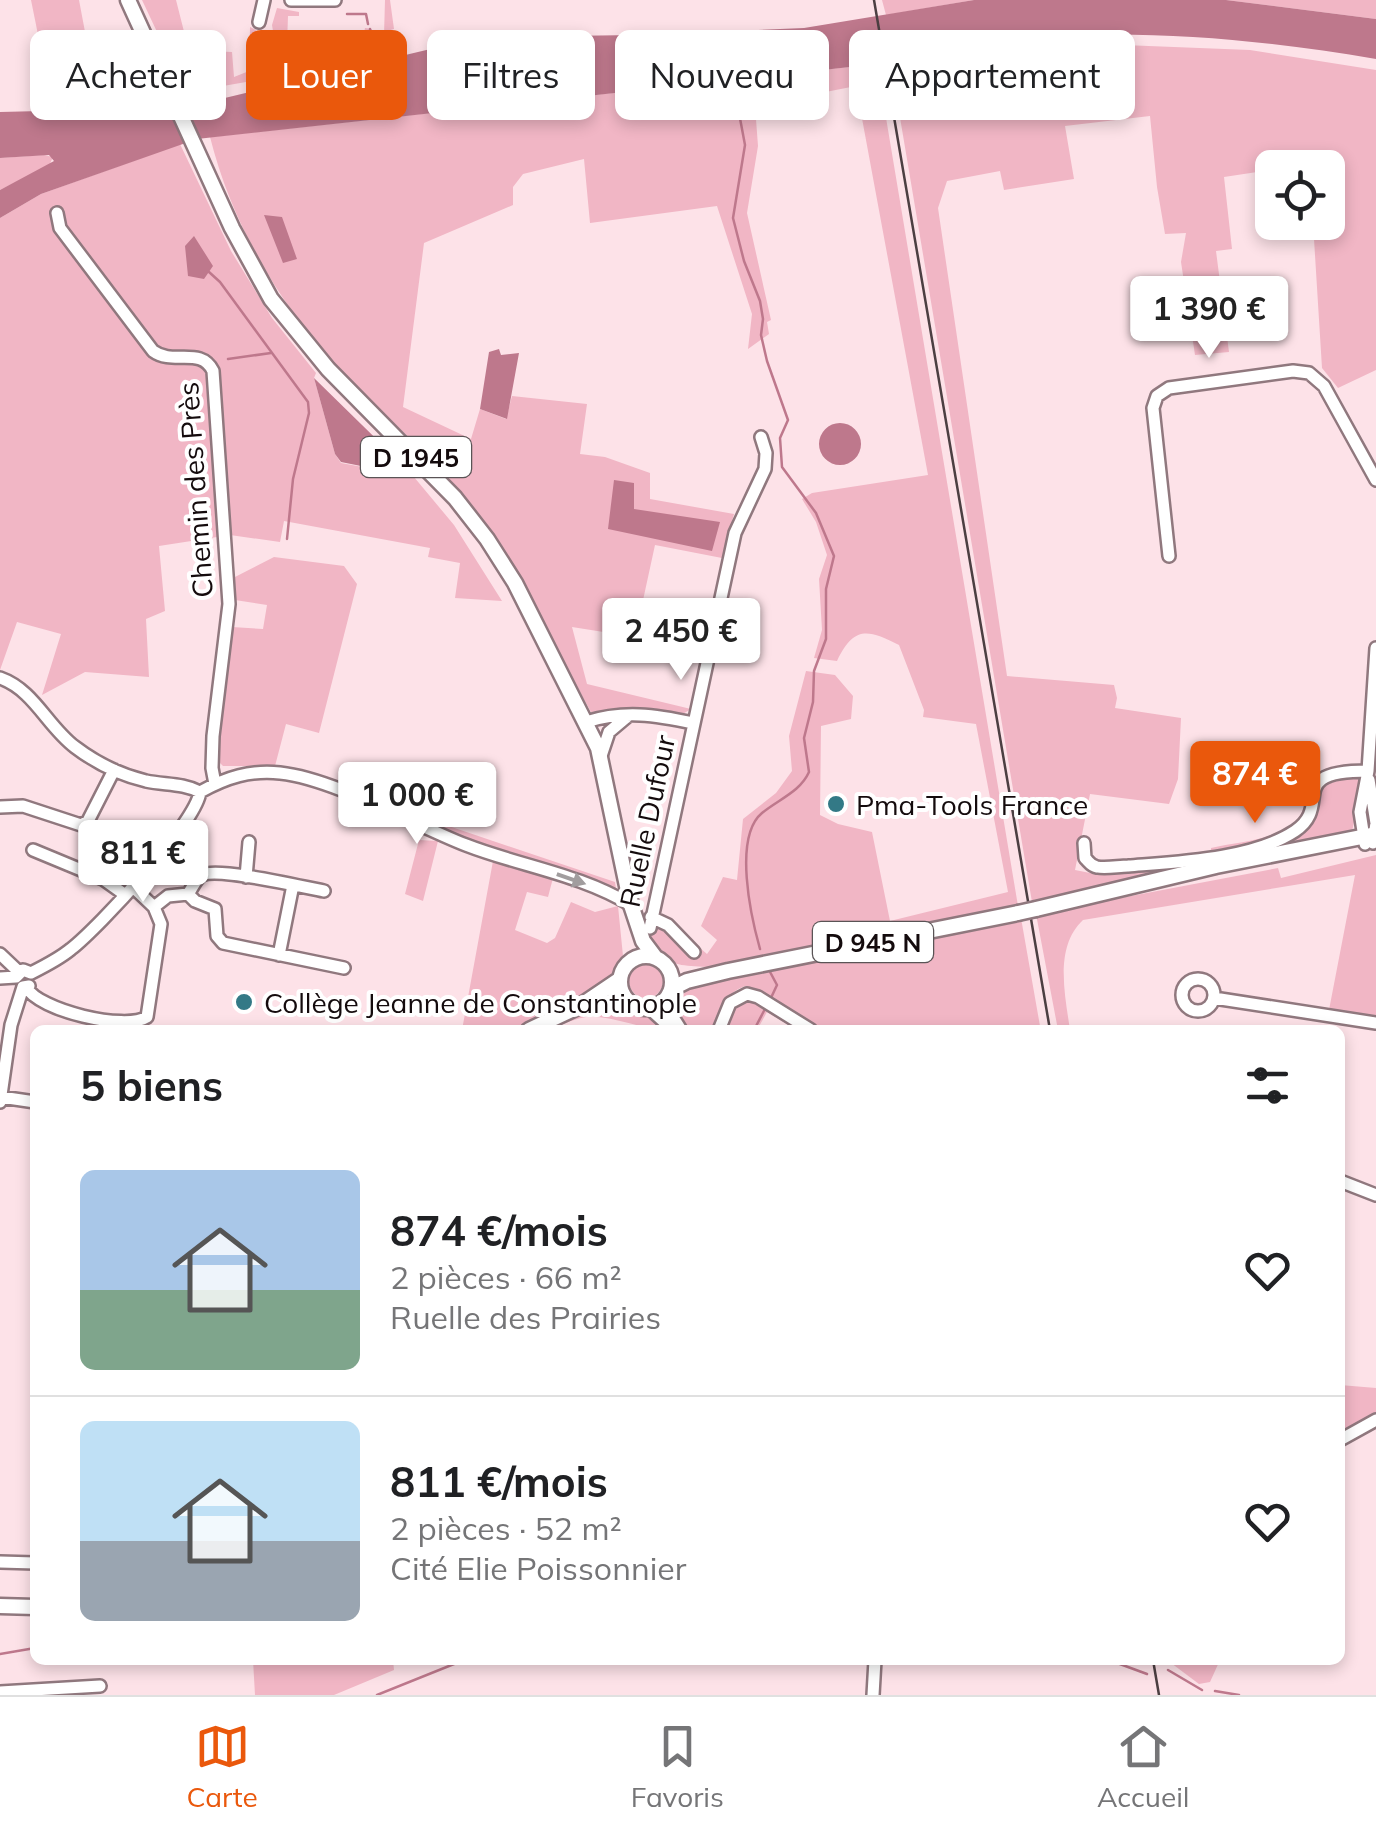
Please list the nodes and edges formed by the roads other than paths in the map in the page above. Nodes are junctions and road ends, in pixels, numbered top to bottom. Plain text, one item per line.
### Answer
1 (128, 0) edge
2 (136, 0) edge
3 (264, 0) edge
4 (290, 0) edge
5 (335, 0) edge
6 (260, 22) dead end
7 (143, 30) edge
8 (147, 30) edge
9 (185, 120) edge
10 (57, 213) dead end
11 (761, 437) dead end
12 (1376, 480) edge
13 (1169, 556) dead end
14 (1376, 648) edge
15 (0, 678) edge
16 (632, 714) junction
17 (586, 722) junction
18 (694, 723) junction
19 (600, 757) junction
20 (114, 770) junction
21 (1368, 771) junction
22 (215, 784) junction
23 (200, 792) junction
24 (0, 806) edge
25 (1376, 816) edge
26 (1371, 839) edge
27 (249, 842) dead end
28 (1084, 843) dead end
29 (33, 850) dead end
30 (246, 877) junction
31 (293, 885) junction
32 (128, 890) junction
33 (324, 891) dead end
34 (188, 894) junction
35 (631, 905) junction
36 (154, 907) junction
37 (694, 952) dead end
38 (0, 954) edge
39 (279, 955) junction
40 (629, 962) junction
41 (661, 962) junction
42 (344, 968) dead end
43 (728, 971) junction
44 (0, 978) edge
45 (23, 979) junction
46 (620, 980) junction
47 (669, 993) junction
48 (1214, 998) dead end
49 (627, 1000) junction
50 (580, 1006) junction
51 (649, 1008) junction
52 (1376, 1023) edge
53 (539, 1025) edge
54 (668, 1025) edge
55 (678, 1025) edge
56 (721, 1025) edge
57 (803, 1025) edge
58 (0, 1100) edge
59 (30, 1102) edge
60 (1345, 1183) edge
61 (1376, 1195) edge
62 (1376, 1420) edge
63 (1345, 1437) edge
64 (0, 1562) edge
65 (30, 1563) edge
66 (5, 1605) edge
67 (30, 1607) edge
68 (875, 1665) edge
69 (96, 1689) edge
70 (66, 1691) edge
71 (0, 1692) edge
72 (873, 1695) edge

1 - 7 main road
2 - 8 main road
3 - 6 street
4 - 5 street
9 - 17 main road, D 1945
10 - 22 street, Chemin des Près
11 - 18 street, Ruelle Dufour
12 - 13 street
14 - 21 street
15 - 20 street
16 - 17 street
16 - 18 street
16 - 19 street
17 - 19 main road, D 1945
18 - 37 street, Ruelle Dufour
19 - 35 main road, D 1945
20 - 23 street
20 - 24 street
21 - 25 street
21 - 26 street
21 - 28 street
22 - 23 street
22 -> 35 street
23 - 32 street
25 - 26 street
26 - 43 main road, D 945 N, bridge
27 - 30 street
29 - 32 street
30 - 31 street
30 - 34 street
31 - 33 street
31 - 39 street
32 - 36 street
32 - 45 street
34 - 36 street
34 - 39 street
35 - 40 main road, D 1945
35 - 41 main road, D 1945
36 - 45 street
38 - 45 street
39 - 42 street
40 - 41 main road
40 - 46 main road
41 - 43 main road, D 945 N
41 - 47 main road
43 - 47 main road, D 945 N
44 - 45 street
45 - 58 street
46 - 49 main road
46 - 50 main road
47 - 51 main road
47 - 55 street
48 - 52 street
49 - 50 main road
49 - 51 main road
50 - 53 main road
51 - 54 street
56 - 57 street
58 - 59 street
60 - 61 street
62 - 63 street
64 - 65 street
66 - 67 main road
68 - 72 street
69 - 70 street
70 - 71 street

